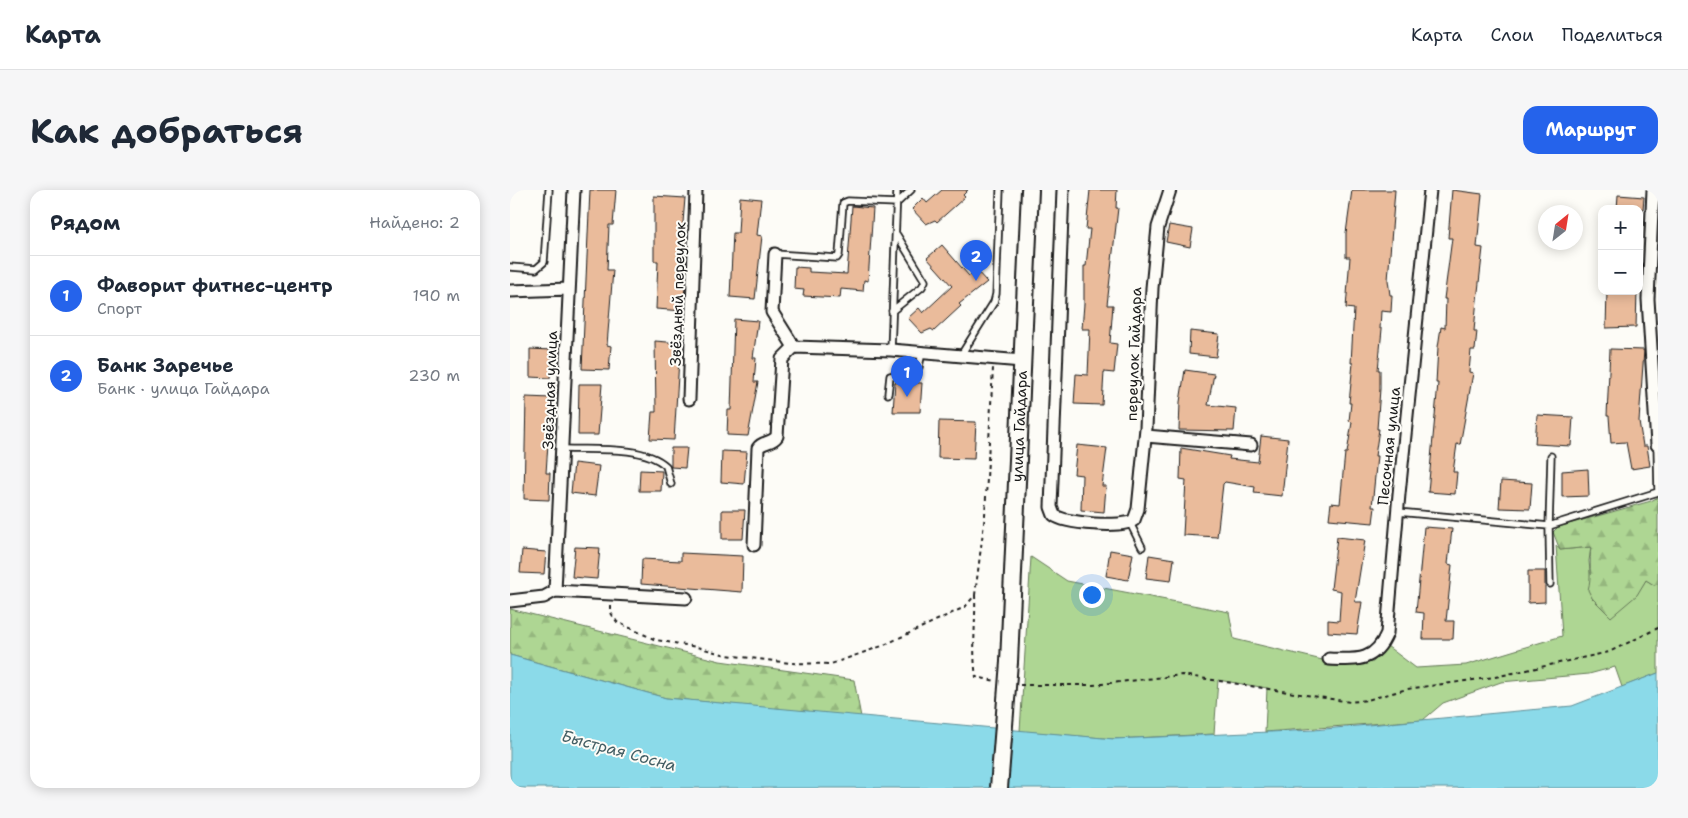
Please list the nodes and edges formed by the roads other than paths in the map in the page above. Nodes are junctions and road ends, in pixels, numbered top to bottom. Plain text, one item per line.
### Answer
1 (549, 190) edge
2 (574, 190) edge
3 (696, 190) edge
4 (897, 190) edge
5 (911, 190) edge
6 (1000, 190) edge
7 (1030, 190) edge
8 (1063, 190) edge
9 (1170, 190) edge
10 (1430, 190) edge
11 (1653, 190) edge
12 (897, 203) junction
13 (897, 235) junction
14 (775, 254) joint
15 (510, 267) edge
16 (569, 289) junction
17 (510, 291) edge
18 (892, 311) junction
19 (794, 347) junction
20 (891, 350) junction
21 (922, 352) junction
22 (961, 355) junction
23 (1022, 361) junction
24 (888, 394) dead end
25 (689, 399) dead end
26 (1146, 436) junction
27 (1251, 444) dead end
28 (1657, 445) edge
29 (563, 449) junction
30 (1550, 456) dead end
31 (671, 484) dead end
32 (1398, 512) junction
33 (1132, 521) junction
34 (1549, 526) junction
35 (754, 545) dead end
36 (1142, 547) dead end
37 (1550, 584) dead end
38 (556, 591) junction
39 (686, 598) dead end
40 (510, 601) edge
41 (1329, 659) dead end
42 (999, 788) edge

1 - 15 lane
2 - 16 street, Звёздная улица
3 - 25 street, Звёздный переулок
4 - 12 lane
5 - 12 lane
6 - 22 lane
7 - 23 main road, улица Гайдара
8 - 33 street
9 - 26 street, переулок Гайдара
10 - 32 street, Песочная улица
11 - 28 street
12 - 13 lane
12 - 14 lane
13 - 18 lane
13 - 18 lane
14 - 19 street
16 - 17 street
16 - 29 street, Звёздная улица
18 - 20 lane
19 - 20 street
19 - 35 street
20 - 21 street
21 - 22 street
21 - 24 lane
22 - 23 street
23 - 42 main road, улица Гайдара, bridge
26 - 27 street
26 - 33 street, переулок Гайдара
28 - 34 lane
29 - 31 lane
29 - 38 street, Звёздная улица
30 - 34 lane
32 - 34 lane
32 - 41 street, Песочная улица
33 - 36 lane
34 - 37 lane
38 - 39 street
38 - 40 street

